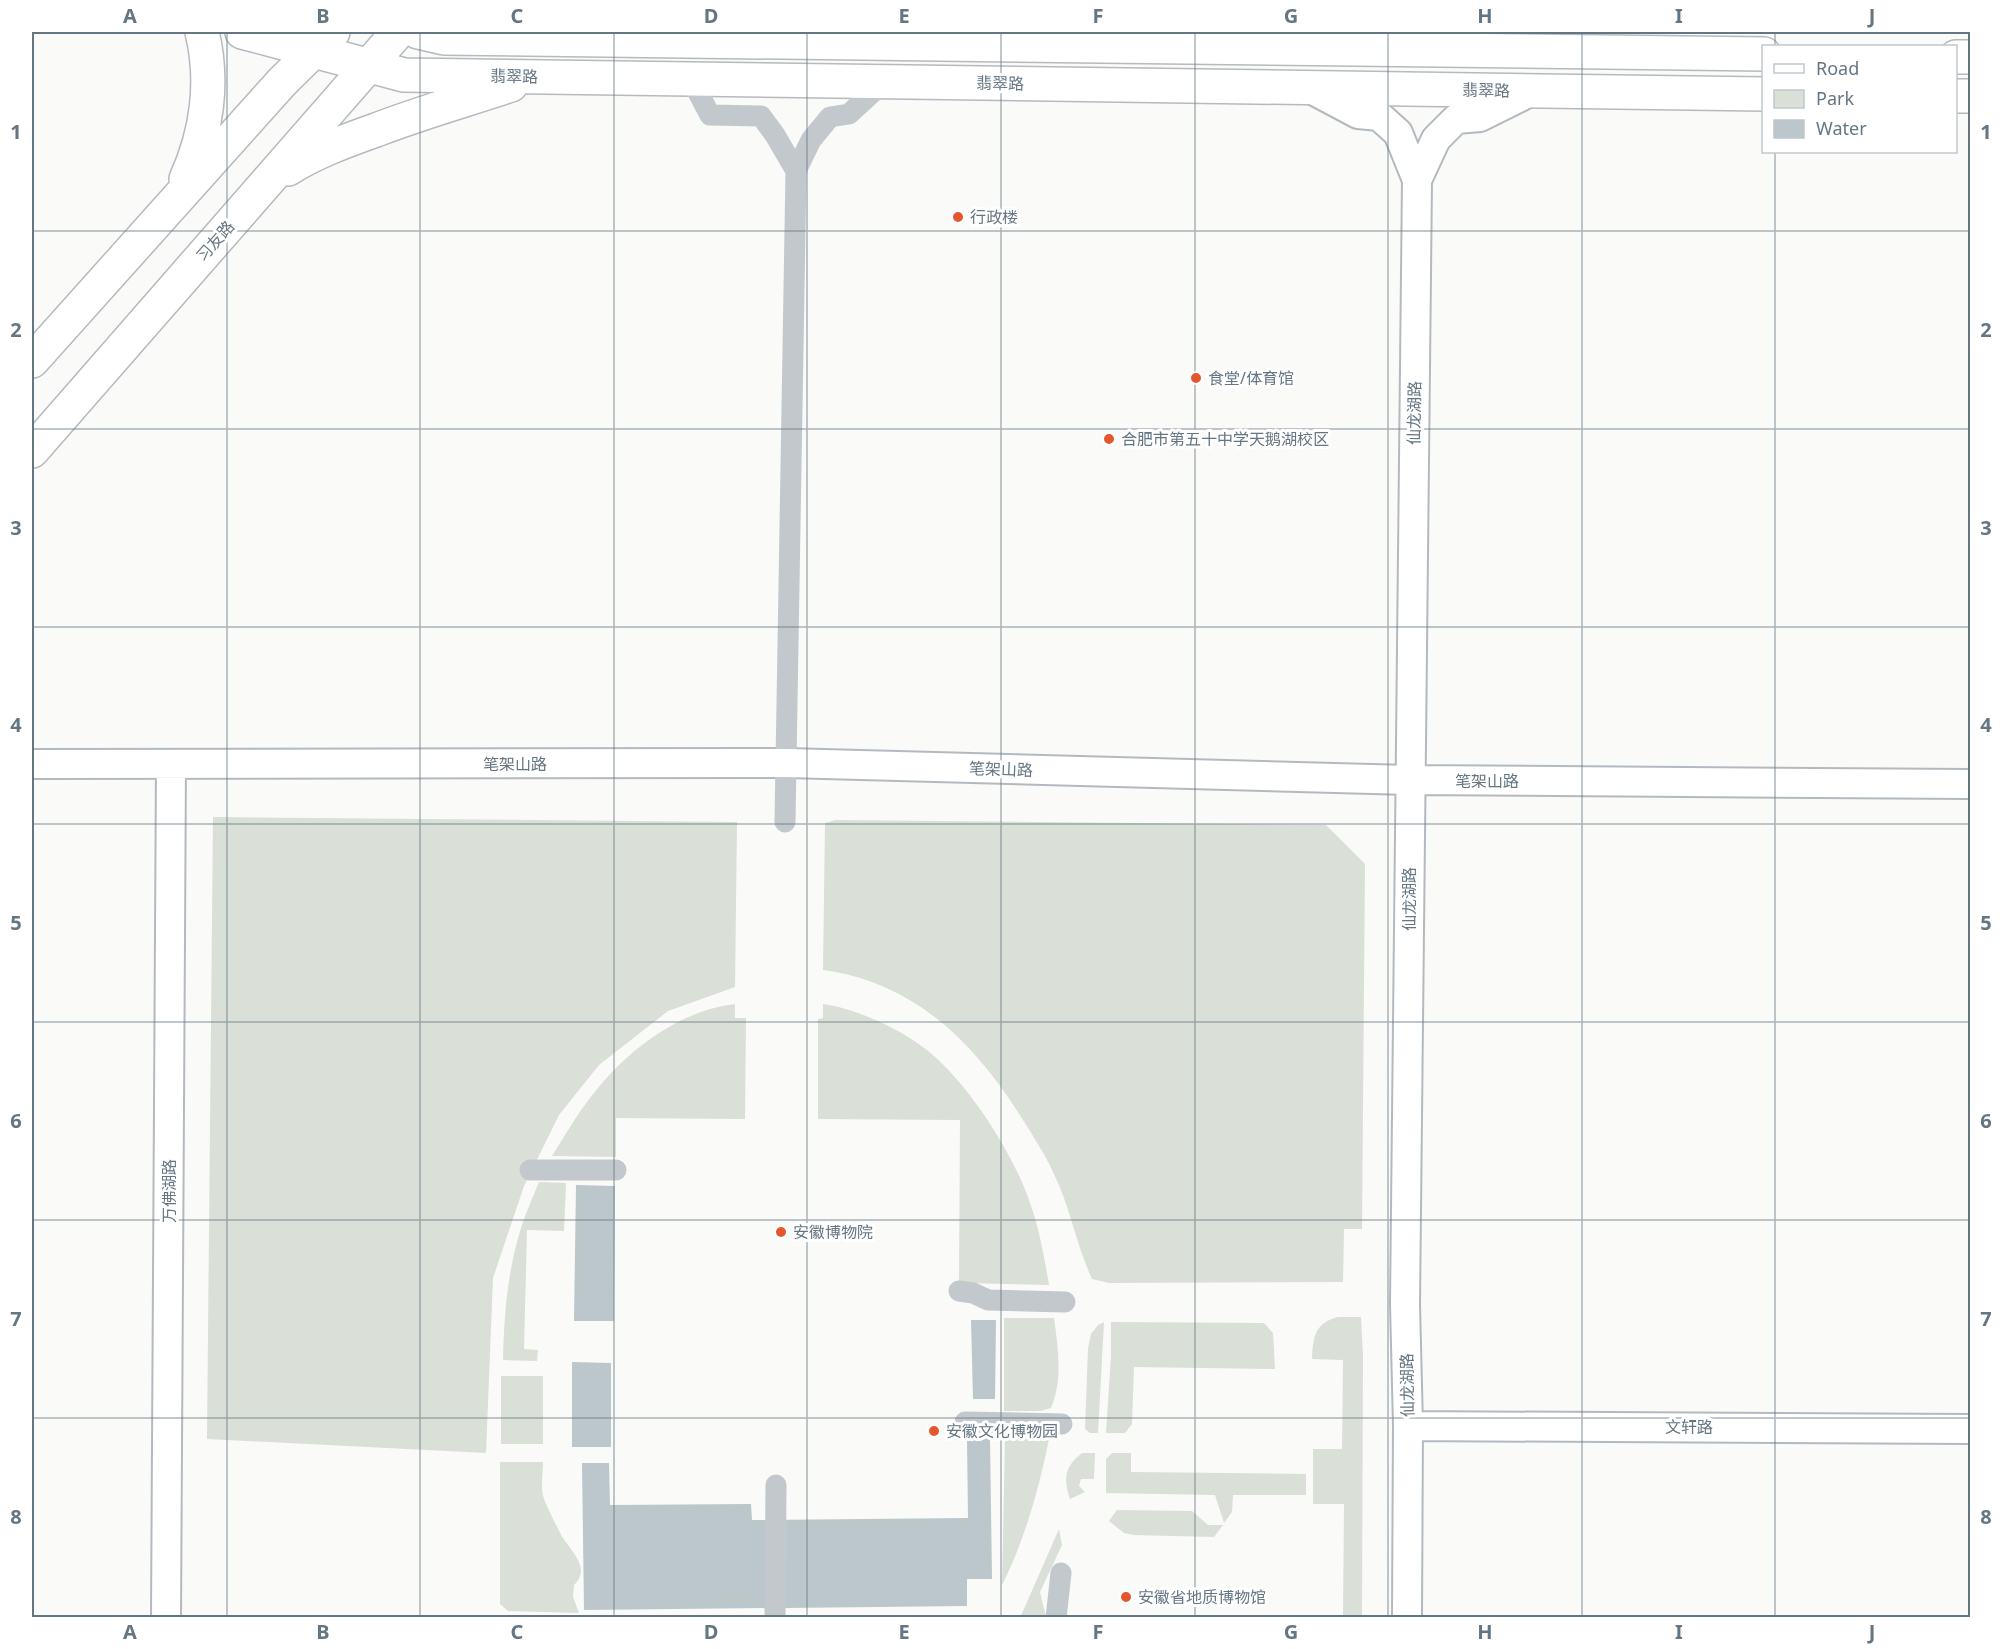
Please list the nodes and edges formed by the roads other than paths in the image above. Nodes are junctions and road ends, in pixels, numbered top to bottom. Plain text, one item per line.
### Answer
1 (202, 32) edge
2 (242, 32) edge
3 (398, 32) edge
4 (418, 32) edge
5 (660, 36) edge
6 (324, 41) edge
7 (1762, 54) edge
8 (368, 65) junction
9 (539, 77) junction
10 (691, 79) junction
11 (885, 81) junction
12 (1309, 88) junction
13 (1532, 91) junction
14 (1762, 94) edge
15 (796, 171) junction
16 (1417, 180) junction
17 (264, 185) junction
18 (177, 199) junction
19 (32, 361) edge
20 (32, 451) edge
21 (787, 763) junction
22 (32, 764) edge
23 (171, 764) junction
24 (1410, 780) junction
25 (1971, 784) edge
26 (785, 822) dead end
27 (530, 1170) dead end
28 (616, 1170) dead end
29 (959, 1291) dead end
30 (1065, 1302) dead end
31 (965, 1422) dead end
32 (1062, 1424) dead end
33 (1408, 1426) junction
34 (1971, 1429) edge
35 (777, 1485) dead end
36 (1061, 1573) dead end
37 (166, 1617) edge
38 (776, 1617) edge
39 (1056, 1617) edge
40 (1407, 1617) edge

1 - 18 main road
2 - 6 main road, 翡翠路
3 - 8 main road, 习友路
4 - 5 main road
5 - 7 main road
6 - 8 main road, 翡翠路
6 - 18 main road
8 - 9 main road, 翡翠路
8 - 17 main road, 习友路
9 - 10 main road, 翡翠路
9 - 17 main road
10 - 11 main road, 翡翠路
10 - 15 street
11 - 12 main road, 翡翠路
11 - 15 street
12 - 13 main road, 翡翠路
12 - 16 street
13 - 14 main road, 翡翠路
13 - 16 street
15 - 21 street
16 - 24 street, 仙龙湖路
17 - 20 main road, 习友路
18 - 19 main road
21 - 23 street, 笔架山路
21 - 24 street, 笔架山路
21 - 26 street
22 - 23 street, 笔架山路
23 - 37 street, 万佛湖路
24 - 25 street, 笔架山路
24 - 33 street, 仙龙湖路
27 - 28 street
29 - 30 street
31 - 32 street
33 - 34 street, 文轩路
33 - 40 street, 仙龙湖路
35 - 38 street
36 - 39 street

